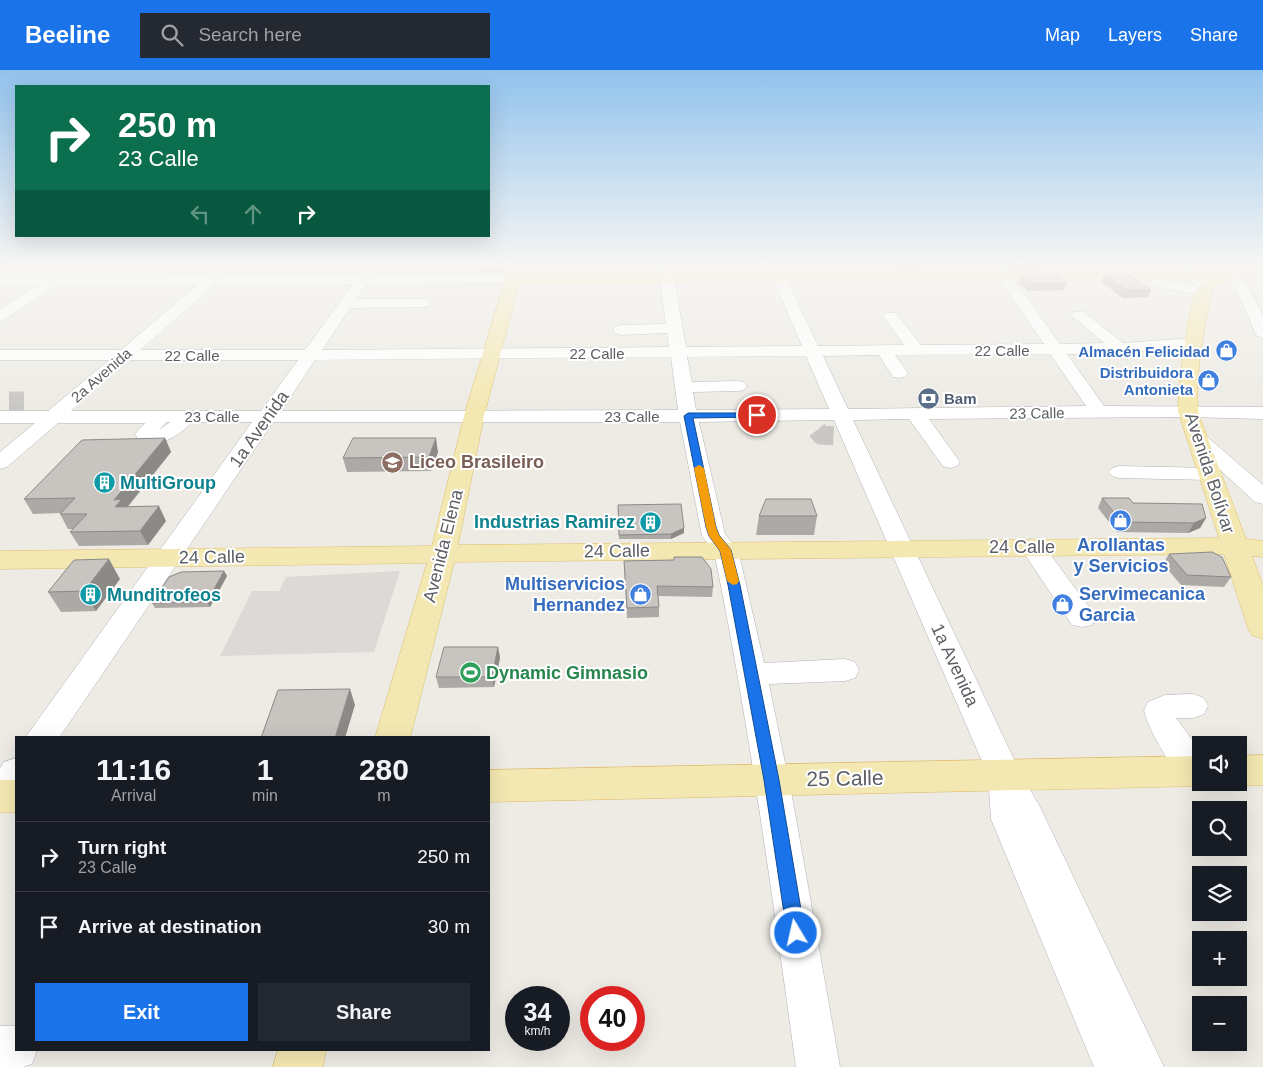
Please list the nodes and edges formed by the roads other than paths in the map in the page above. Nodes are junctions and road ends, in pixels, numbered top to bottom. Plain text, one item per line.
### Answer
1 (171, 314) edge
2 (339, 314) edge
3 (503, 314) edge
4 (673, 314) edge
5 (795, 314) edge
6 (1030, 314) edge
7 (1201, 314) edge
8 (1258, 314) edge
9 (1079, 315) dead end
10 (891, 316) dead end
11 (675, 328) junction
12 (621, 330) dead end
13 (1263, 334) edge
14 (1193, 343) junction
15 (1119, 348) junction
16 (1056, 349) junction
17 (916, 350) junction
18 (812, 351) junction
19 (884, 351) junction
20 (492, 353) junction
21 (678, 353) junction
22 (0, 354) edge
23 (125, 354) junction
24 (310, 354) junction
25 (899, 373) dead end
26 (738, 386) dead end
27 (71, 401) junction
28 (686, 402) junction
29 (8, 406) edge
30 (1188, 411) junction
31 (1099, 412) junction
32 (1263, 413) edge
33 (841, 414) junction
34 (915, 414) junction
35 (53, 416) junction
36 (208, 416) junction
37 (268, 416) junction
38 (474, 416) junction
39 (1199, 440) junction
40 (186, 442) dead end
41 (950, 462) dead end
42 (0, 463) edge
43 (1119, 472) dead end
44 (1211, 474) junction
45 (1263, 496) edge
46 (1263, 541) edge
47 (1234, 546) junction
48 (1032, 547) junction
49 (901, 548) junction
50 (1263, 549) edge
51 (726, 550) junction
52 (443, 554) junction
53 (169, 558) junction
54 (0, 560) edge
55 (1082, 618) dead end
56 (1263, 628) edge
57 (845, 670) dead end
58 (751, 674) junction
59 (1193, 706) dead end
60 (42, 736) edge
61 (393, 736) edge
62 (1192, 762) edge
63 (1263, 770) edge
64 (1192, 771) edge
65 (1247, 771) edge
66 (15, 774) edge
67 (1006, 775) junction
68 (771, 780) junction
69 (490, 786) edge
70 (0, 796) edge
71 (15, 796) edge
72 (0, 1048) edge
73 (15, 1048) edge
74 (302, 1051) edge
75 (298, 1067) edge
76 (818, 1067) edge
77 (1116, 1067) edge
78 (1142, 1067) edge

1 - 23 street, 2a Avenida
2 - 24 street, 1a Avenida
3 - 20 main road, Avenida Elena
4 - 11 street
5 - 18 street, 1a Avenida
6 - 16 street
7 - 14 main road, Avenida Bolívar
8 - 13 street
9 - 15 street
10 - 17 street
11 - 12 street
11 - 21 street
14 - 15 street, 22 Calle
14 - 30 main road, Avenida Bolívar
15 - 16 street, 22 Calle
16 - 17 street, 22 Calle
16 - 31 street
17 - 19 street, 22 Calle
18 - 19 street, 22 Calle
18 - 21 street, 22 Calle
18 - 33 street, 1a Avenida
19 - 25 street
20 - 21 street, 22 Calle
20 - 24 street, 22 Calle
20 - 38 main road, Avenida Elena
21 - 28 street
22 - 23 street, 22 Calle
23 - 24 street, 22 Calle
23 - 27 street, 2a Avenida
24 - 37 street, 1a Avenida
26 - 28 street
27 - 29 street
27 - 35 street, 2a Avenida
28 - 33 street, 23 Calle
28 - 38 street, 23 Calle
28 - 51 street
29 - 35 street, 23 Calle
30 - 31 street, 23 Calle
30 - 32 street, 23 Calle
30 - 39 main road, Avenida Bolívar
31 - 34 street, 23 Calle
33 - 34 street, 23 Calle
33 - 49 street, 1a Avenida
34 - 41 street
35 - 36 street, 23 Calle
35 - 42 street, 2a Avenida
36 - 37 street, 23 Calle
36 - 40 street
37 - 38 street, 23 Calle
37 - 53 street, 1a Avenida
38 - 52 main road, Avenida Elena
39 - 44 main road, Avenida Bolívar
39 - 45 street
43 - 44 street
44 - 47 main road, Avenida Bolívar
46 - 47 main road, 24 Calle
47 - 48 main road, 24 Calle
47 - 50 main road, 24 Calle
47 - 56 main road, Avenida Bolívar
48 - 49 main road, 24 Calle
48 - 55 street
49 - 51 main road, 24 Calle
49 - 67 street, 1a Avenida
51 - 52 main road, 24 Calle
51 - 58 street
52 - 53 main road, 24 Calle
52 - 61 main road, Avenida Elena
53 - 54 main road, 24 Calle
53 - 60 street, 1a Avenida
57 - 58 street
58 - 68 street
59 - 62 street
63 - 65 main road
64 - 67 main road, 25 Calle
66 - 70 street
67 - 68 main road, 25 Calle
67 - 77 street, 1a Avenida
67 - 78 street
68 - 69 main road, 25 Calle
68 - 76 street
70 - 71 main road
72 - 73 street
74 - 75 main road

